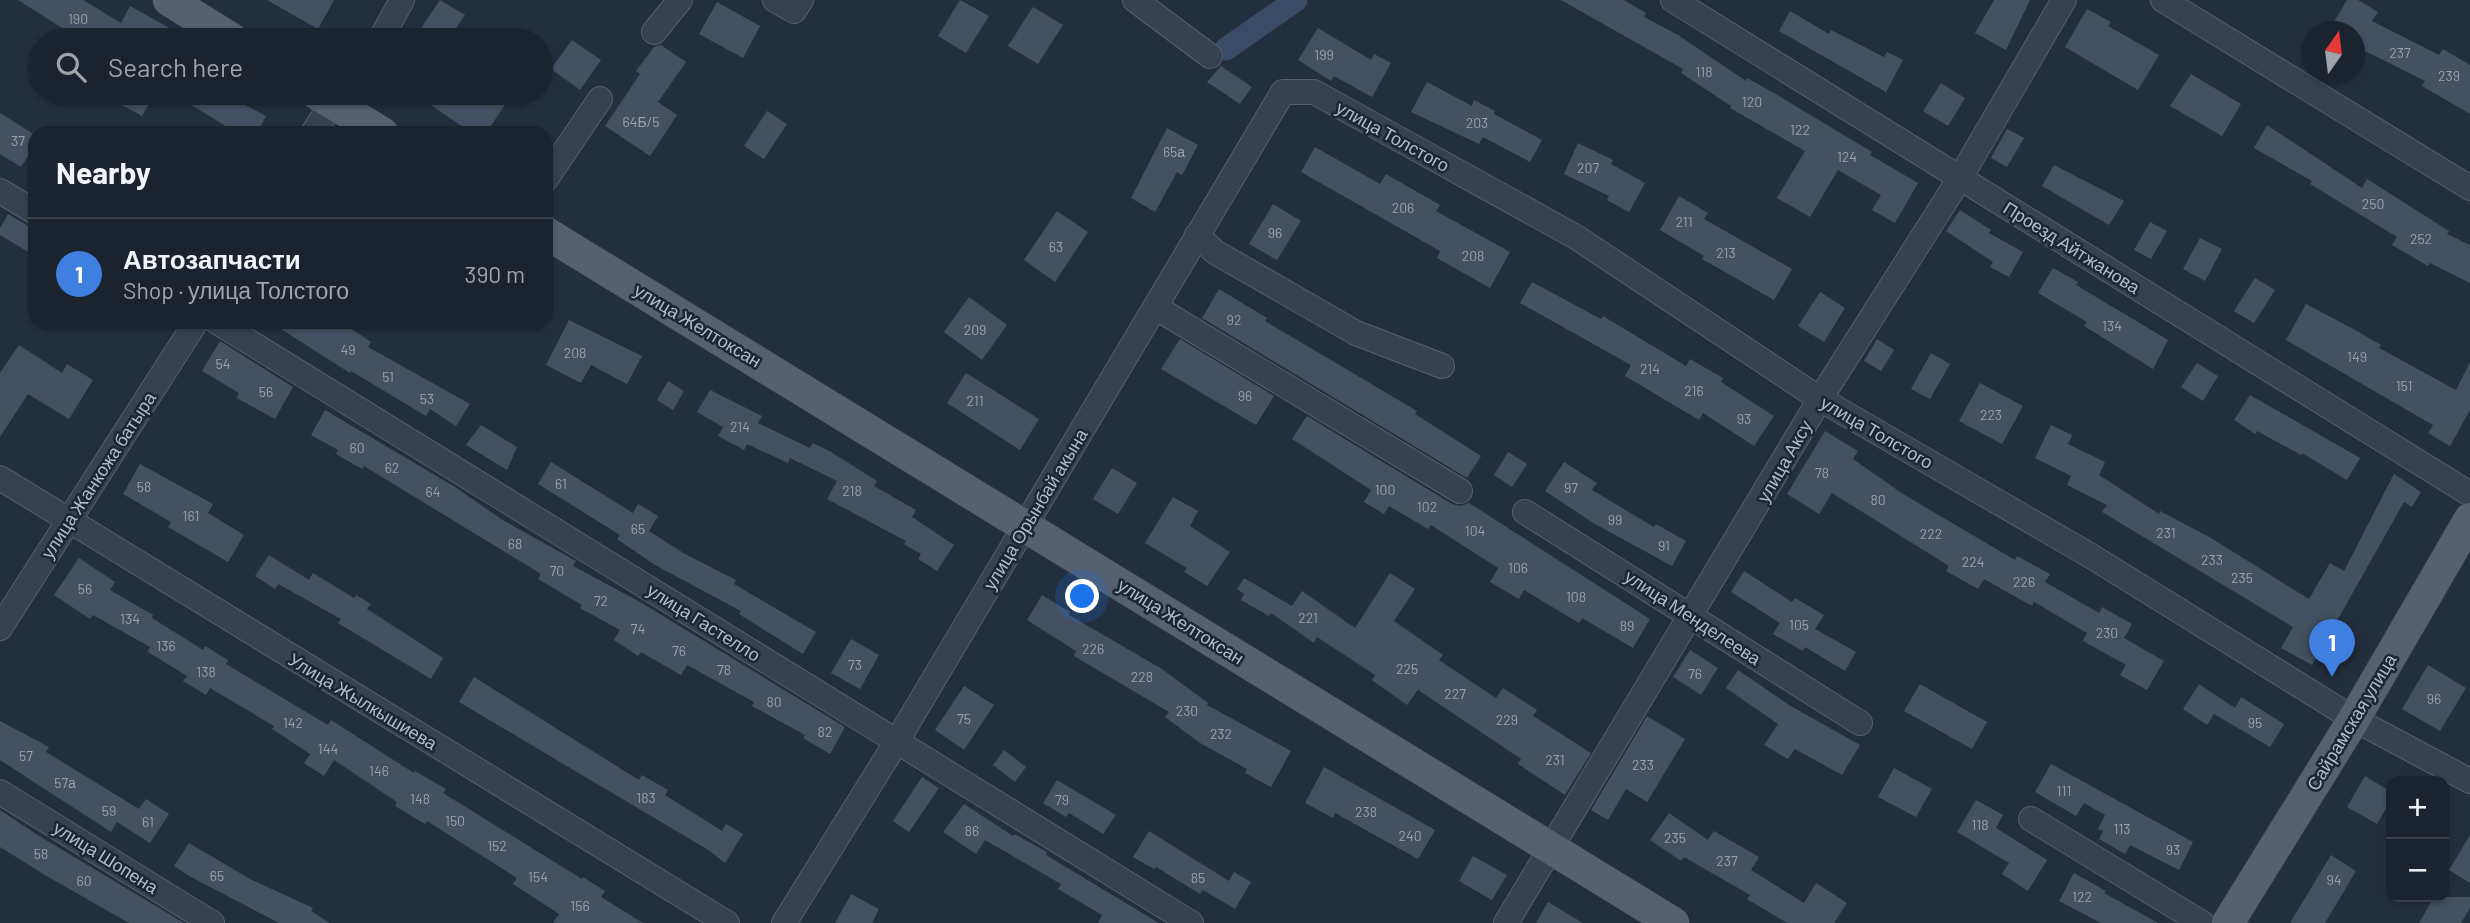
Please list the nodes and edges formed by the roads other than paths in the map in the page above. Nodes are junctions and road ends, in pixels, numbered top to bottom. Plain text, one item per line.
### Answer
1 (169, 0) edge
2 (402, 0) edge
3 (680, 0) edge
4 (775, 0) edge
5 (801, 0) edge
6 (1135, 0) edge
7 (1673, 0) edge
8 (2064, 0) edge
9 (2162, 0) edge
10 (214, 28) edge
11 (387, 28) edge
12 (654, 32) dead end
13 (1210, 56) dead end
14 (1283, 92) joint
15 (600, 99) dead end
16 (331, 105) edge
17 (343, 105) edge
18 (318, 126) edge
19 (372, 126) edge
20 (553, 169) edge
21 (1960, 178) junction
22 (2470, 188) edge
23 (0, 191) edge
24 (28, 208) edge
25 (1197, 235) junction
26 (553, 237) edge
27 (1155, 307) junction
28 (191, 329) edge
29 (228, 329) edge
30 (1442, 366) dead end
31 (1820, 399) junction
32 (0, 478) edge
33 (1460, 491) dead end
34 (2470, 494) edge
35 (1525, 512) dead end
36 (2470, 519) edge
37 (68, 520) junction
38 (1025, 525) junction
39 (1692, 618) junction
40 (0, 628) edge
41 (2354, 719) junction
42 (1860, 723) dead end
43 (897, 741) junction
44 (2470, 781) edge
45 (0, 792) edge
46 (2031, 819) dead end
47 (1549, 849) junction
48 (212, 923) edge
49 (727, 923) edge
50 (785, 923) edge
51 (1191, 923) edge
52 (1506, 923) edge
53 (1672, 923) edge
54 (2202, 923) edge
55 (2228, 923) edge

1 - 10 main road
2 - 11 street
3 - 12 street
4 - 5 street
6 - 13 street
7 - 21 street, Проезд Айтжанова
8 - 21 street, улица Аксу
9 - 22 street
14 - 25 street, улица Орынбай акына
14 - 31 street, улица Толстого
15 - 20 street
16 - 18 street
17 - 19 main road
21 - 31 street, улица Аксу
21 - 34 street, Проезд Айтжанова
23 - 24 street
25 - 27 street, улица Орынбай акына
25 - 30 street
26 - 38 main road, улица Желтоксан
27 - 33 street
27 - 38 street, улица Орынбай акына
28 - 37 street, улица Жанкожа батыра
29 - 43 street, улица Гастелло
31 - 39 street, улица Аксу
31 - 41 street, улица Толстого
32 - 37 street, Улица Жылкышиева
35 - 39 street, улица Менделеева
36 - 41 main road, Сайрамская улица
37 - 40 street, улица Жанкожа батыра
37 - 49 street, Улица Жылкышиева
38 - 43 street, улица Орынбай акына
38 - 47 main road, улица Желтоксан
39 - 42 street, улица Менделеева
39 - 47 street, улица Аксу
41 - 44 street, улица Толстого
41 - 55 main road, Сайрамская улица
43 - 50 street, улица Орынбай акына
43 - 51 street, улица Гастелло
45 - 48 street, улица Шопена
46 - 54 street
47 - 52 street, улица Аксу
47 - 53 main road, улица Желтоксан

